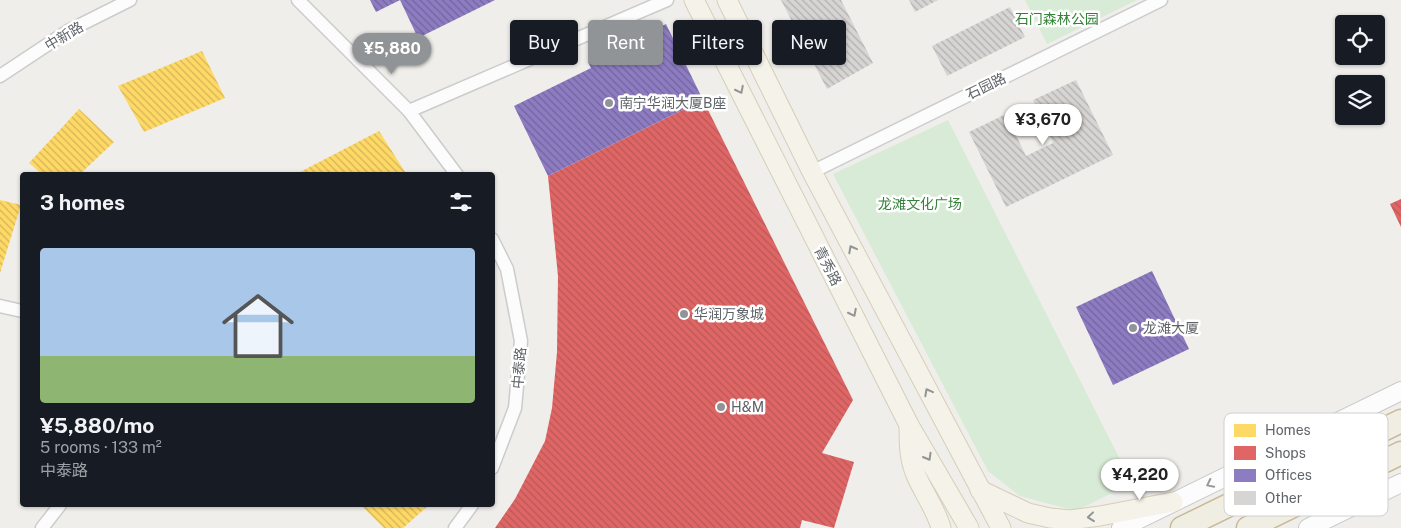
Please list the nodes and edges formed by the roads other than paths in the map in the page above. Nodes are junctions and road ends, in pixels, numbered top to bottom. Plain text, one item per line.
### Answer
1 (130, 0) edge
2 (298, 0) edge
3 (667, 0) edge
4 (694, 0) edge
5 (727, 0) edge
6 (1161, 0) edge
7 (0, 76) edge
8 (409, 110) junction
9 (455, 172) edge
10 (812, 172) junction
11 (495, 245) edge
12 (0, 306) edge
13 (20, 311) edge
14 (1401, 391) edge
15 (1356, 413) edge
16 (1401, 421) edge
17 (909, 425) junction
18 (1388, 427) edge
19 (1401, 453) edge
20 (1388, 459) edge
21 (495, 460) edge
22 (1224, 477) edge
23 (1401, 483) edge
24 (1388, 489) edge
25 (980, 490) junction
26 (1173, 502) junction
27 (58, 507) edge
28 (471, 507) edge
29 (1224, 507) edge
30 (1272, 516) edge
31 (1333, 516) edge
32 (42, 528) edge
33 (455, 528) edge
34 (941, 528) edge
35 (969, 528) edge
36 (1001, 528) edge
37 (1121, 528) edge
38 (1182, 528) edge
39 (1248, 528) edge
40 (1308, 528) edge

1 - 7 street, 中新路
2 - 8 street
3 - 8 street
4 -> 17 main road, 青秀路
5 - 10 main road
6 - 10 street, 石园路
8 - 9 street
25 -> 10 main road
11 - 21 street, 中泰路
12 - 13 street
14 -> 15 street
16 - 18 highway
17 - 34 main road
17 -> 35 main road, 青秀路
19 - 20 highway
22 -> 26 street
23 - 24 street
26 -> 25 main road
25 - 36 main road
26 - 37 street
27 - 32 street
28 - 33 street
29 - 38 highway
30 - 39 highway
31 - 40 street

